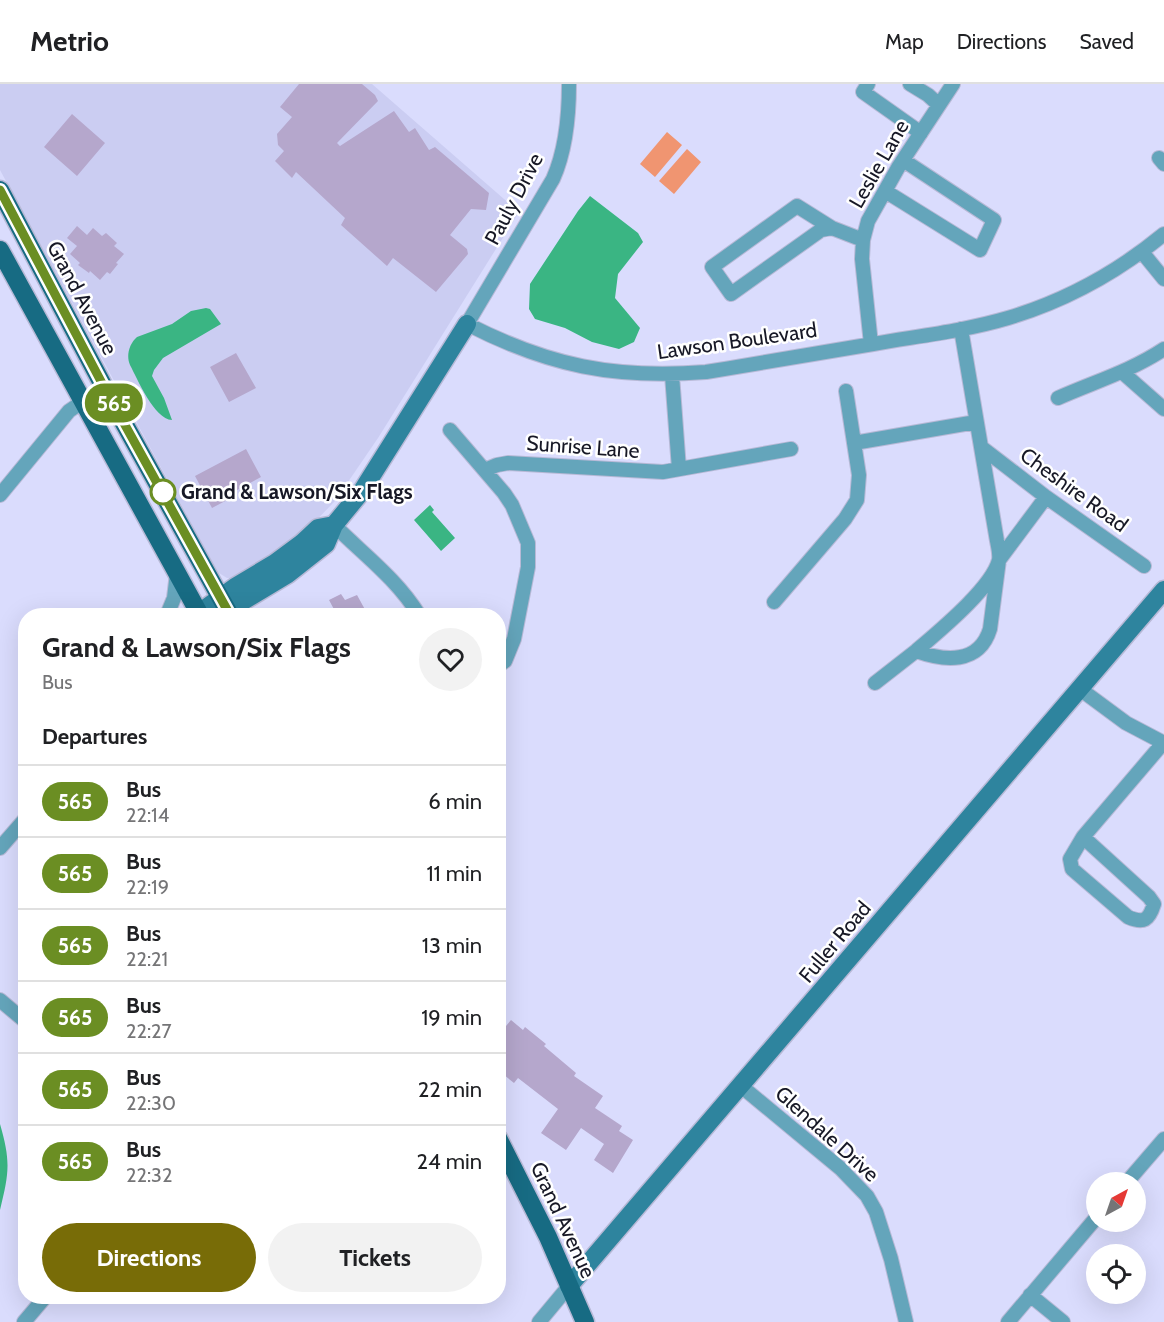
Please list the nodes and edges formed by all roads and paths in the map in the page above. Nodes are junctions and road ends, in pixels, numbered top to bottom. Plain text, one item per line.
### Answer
1 (569, 84) edge
2 (868, 84) edge
3 (910, 84) edge
4 (953, 84) edge
5 (939, 105) junction
6 (921, 133) junction
7 (903, 160) junction
8 (0, 190) edge
9 (885, 190) junction
10 (832, 228) junction
11 (1164, 234) edge
12 (863, 240) junction
13 (0, 250) edge
14 (1142, 252) junction
15 (1164, 279) edge
16 (467, 324) junction
17 (961, 329) junction
18 (871, 344) junction
19 (1164, 349) edge
20 (1122, 372) junction
21 (672, 375) junction
22 (104, 387) junction
23 (846, 391) dead end
24 (1058, 398) dead end
25 (81, 401) junction
26 (1164, 409) edge
27 (976, 422) junction
28 (450, 430) dead end
29 (854, 443) junction
30 (981, 447) junction
31 (791, 449) dead end
32 (679, 469) junction
33 (485, 470) junction
34 (0, 495) edge
35 (1046, 497) junction
36 (334, 525) junction
37 (999, 560) junction
38 (1144, 566) dead end
39 (177, 573) junction
40 (1164, 590) edge
41 (774, 602) dead end
42 (170, 608) edge
43 (196, 608) edge
44 (223, 608) edge
45 (228, 608) edge
46 (414, 608) edge
47 (916, 651) junction
48 (506, 658) edge
49 (875, 682) dead end
50 (1080, 689) junction
51 (1164, 743) edge
52 (18, 828) edge
53 (1083, 837) junction
54 (0, 849) edge
55 (0, 1000) edge
56 (18, 1015) edge
57 (741, 1086) junction
58 (1164, 1139) edge
59 (506, 1154) edge
60 (1136, 1172) edge
61 (1086, 1230) edge
62 (569, 1286) junction
63 (1030, 1295) junction
64 (39, 1304) edge
65 (24, 1322) edge
66 (539, 1322) edge
67 (585, 1322) edge
68 (906, 1322) edge
69 (1008, 1322) edge
70 (1063, 1322) edge

1 - 16 street, Pauly Drive
2 - 6 street
3 - 5 street
4 - 5 street, Leslie Lane
5 - 6 street, Leslie Lane
6 - 7 street, Leslie Lane
7 - 9 street, Leslie Lane
7 - 9 street
8 - 22 main road, Grand Avenue
9 - 12 street, Leslie Lane
10 - 10 street
10 - 12 street
11 - 14 street, Lawson Boulevard
12 - 18 street, Leslie Lane
13 - 25 main road
14 - 15 street
14 - 17 street, Lawson Boulevard
16 - 21 street, Lawson Boulevard
16 - 36 street
17 - 18 street, Lawson Boulevard
17 - 27 street
18 - 21 street, Lawson Boulevard
19 - 20 street
20 - 24 street
20 - 26 street
21 - 32 street
22 - 25 street
22 - 44 main road, Grand Avenue
23 - 29 street
25 - 34 street
25 - 39 main road
27 - 29 street
27 - 30 street
28 - 33 street
29 - 41 street
30 - 35 street, Cheshire Road
30 - 37 street
31 - 32 street, Sunrise Lane
32 - 33 street, Sunrise Lane
33 - 48 street
35 - 37 street
35 - 38 street, Cheshire Road
36 - 45 street
36 - 46 street
37 - 47 street
37 - 47 street
39 - 42 street
39 - 43 main road
40 - 50 street, Fuller Road
47 - 49 street
50 - 51 street
50 - 57 street, Fuller Road
51 - 53 street
52 - 54 street
53 - 53 street
55 - 56 street
57 - 62 street, Fuller Road
57 - 68 street, Glendale Drive
58 - 60 street
59 - 62 main road, Grand Avenue
61 - 63 street
62 - 66 street, Fuller Road
62 - 67 main road, Grand Avenue
63 - 69 street
63 - 70 street
64 - 65 street

